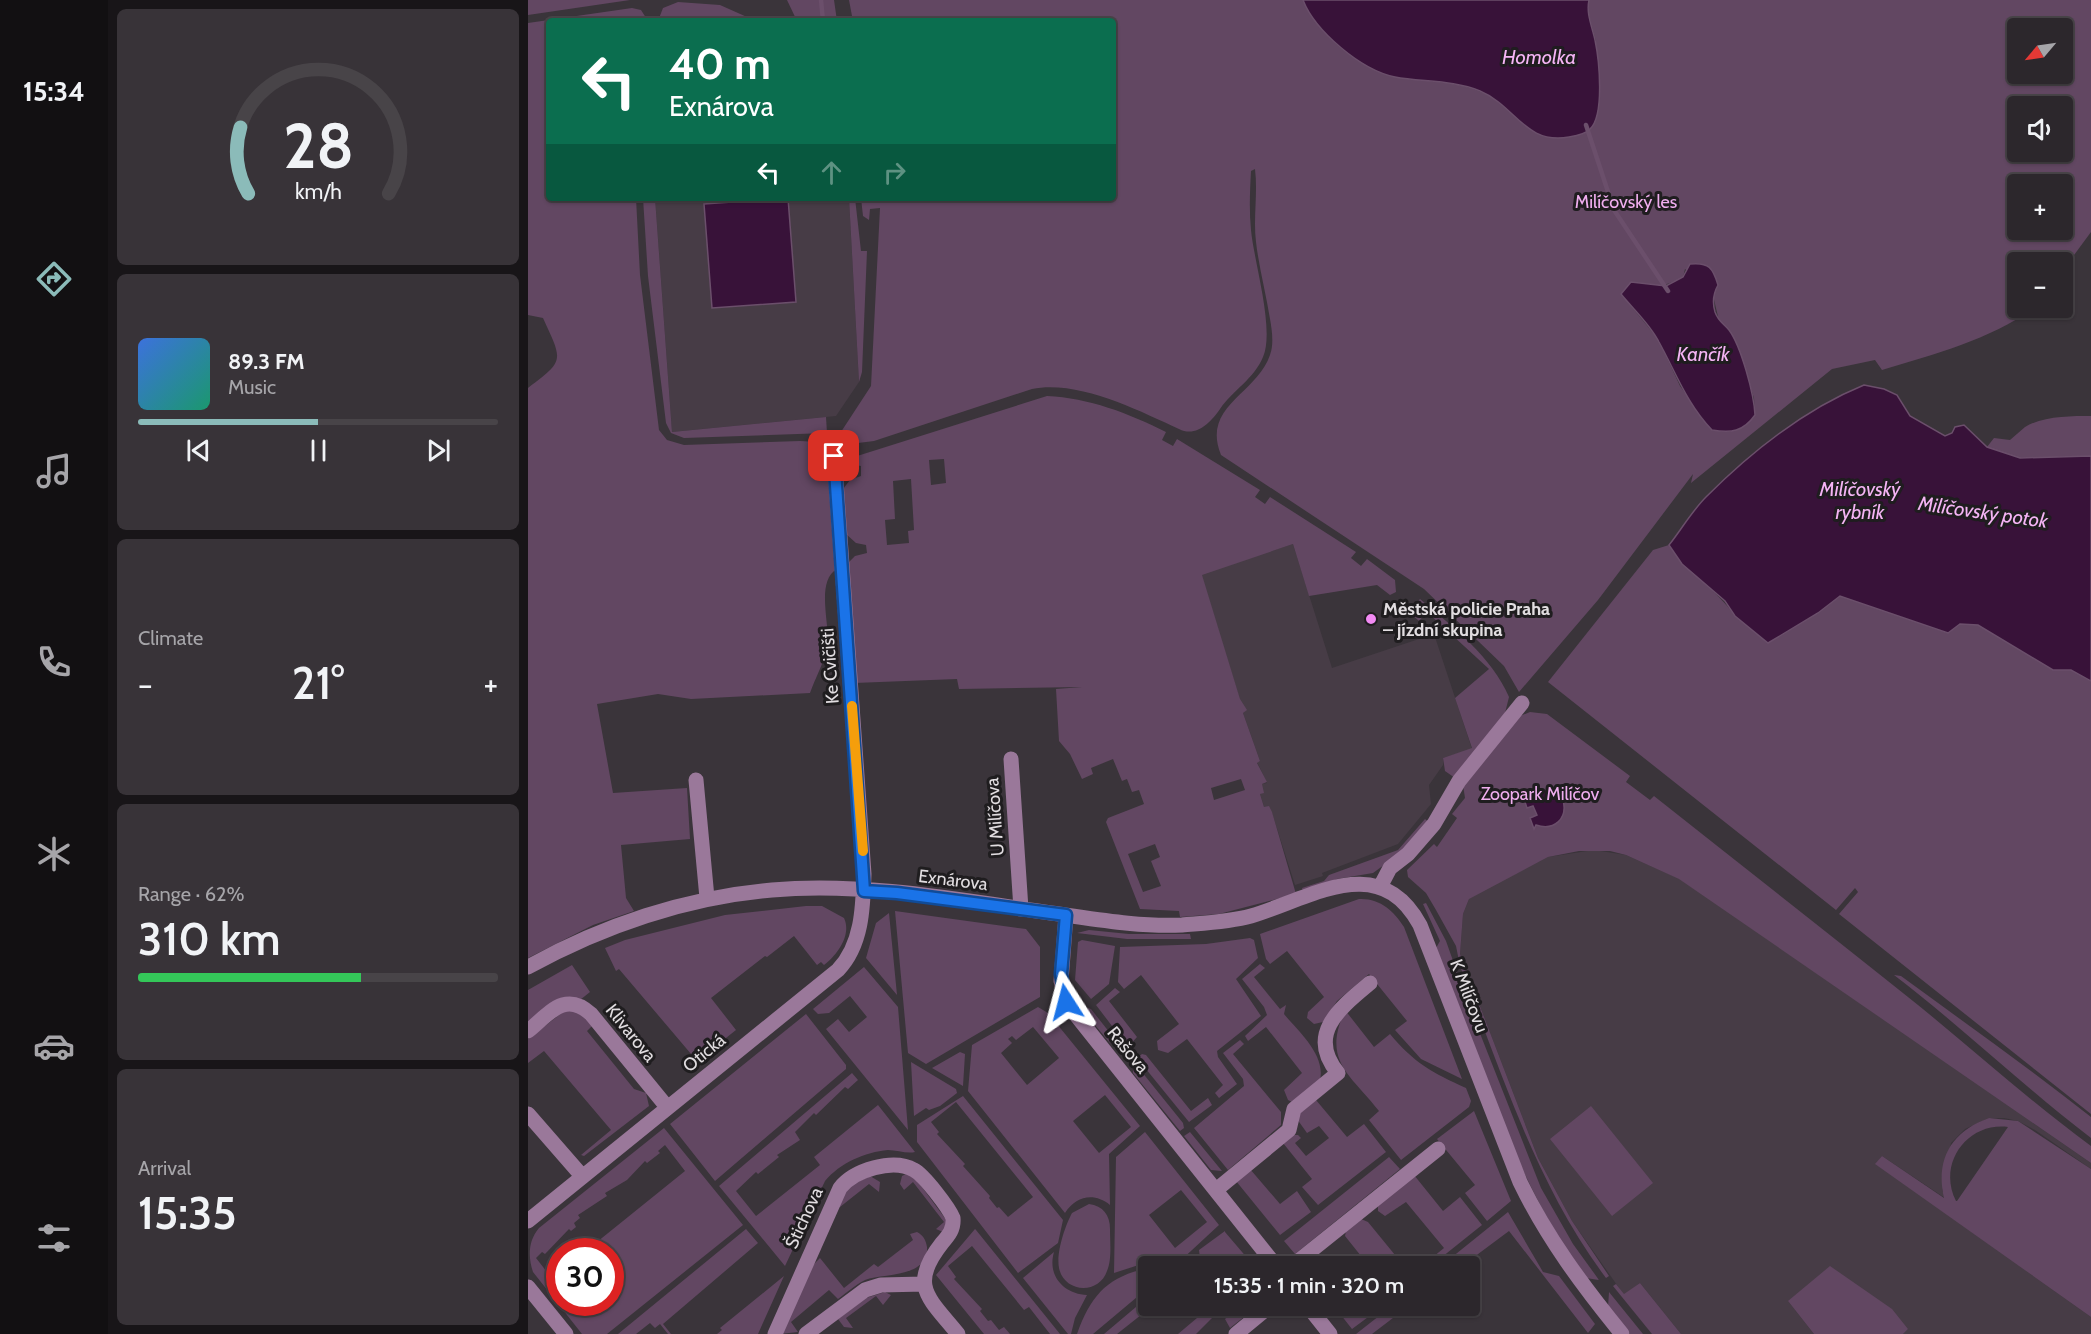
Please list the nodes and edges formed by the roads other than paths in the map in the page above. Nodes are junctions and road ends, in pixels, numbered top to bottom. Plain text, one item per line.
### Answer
1 (833, 439) dead end
2 (1522, 703) dead end
3 (1011, 759) dead end
4 (696, 780) dead end
5 (1380, 887) junction
6 (864, 891) junction
7 (707, 898) junction
8 (1020, 909) junction
9 (1066, 915) junction
10 (528, 967) edge
11 (1370, 983) dead end
12 (528, 1031) edge
13 (667, 1107) junction
14 (528, 1114) edge
15 (1438, 1149) dead end
16 (582, 1176) junction
17 (1216, 1191) junction
18 (528, 1221) edge
19 (1268, 1256) edge
20 (1304, 1256) edge
21 (924, 1284) junction
22 (528, 1287) edge
23 (1258, 1316) edge
24 (1316, 1316) edge
25 (566, 1334) edge
26 (775, 1334) edge
27 (806, 1334) edge
28 (958, 1334) edge
29 (1236, 1334) edge
30 (1330, 1334) edge
31 (1622, 1334) edge

1 - 6 street, Ke Cvičišti
2 - 5 street
3 - 8 street, U Milíčova
4 - 7 street
5 - 9 street, Exnárova
5 - 31 street, K Milíčovu
6 - 7 street, Exnárova
6 - 8 street, Exnárova
6 - 13 street, Otická
7 - 10 street, Exnárova
8 - 9 street, Exnárova
9 - 17 street, Rašova
11 - 17 street
12 - 13 street, Klivarova
13 - 16 street, Otická
14 - 16 street
15 - 20 street
16 - 18 street, Otická
17 - 19 street, Rašova
21 - 26 street, Štichova
21 - 27 street
21 - 28 street
22 - 25 street
23 - 29 street
24 - 30 street

